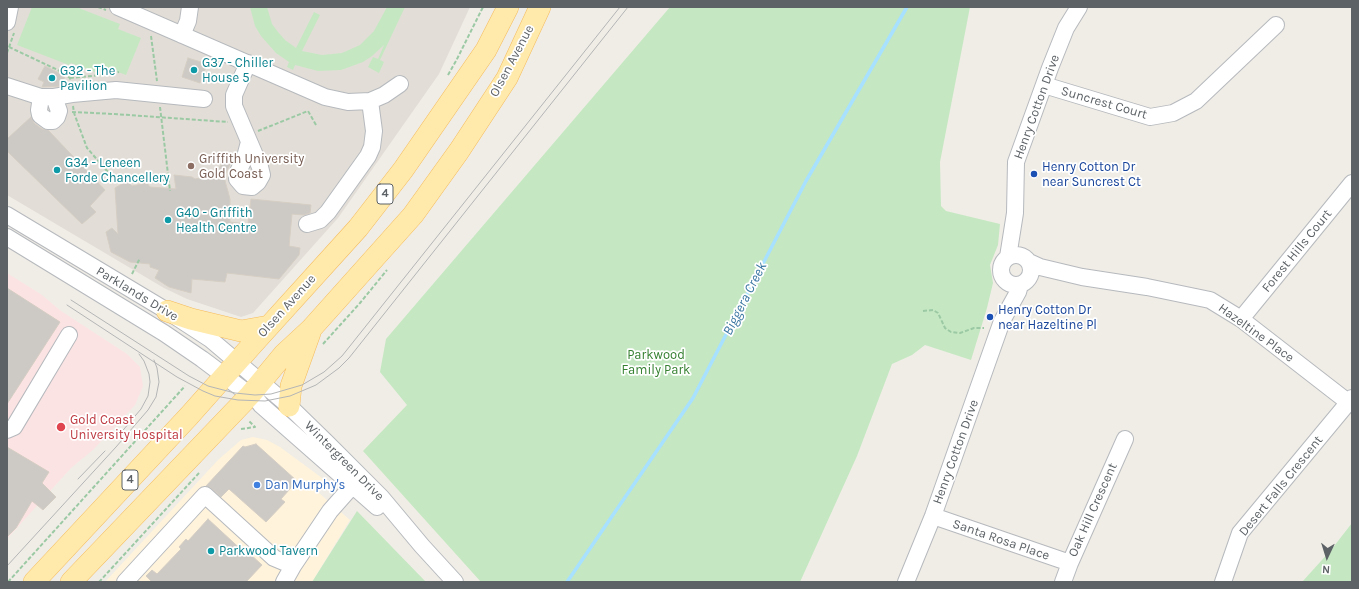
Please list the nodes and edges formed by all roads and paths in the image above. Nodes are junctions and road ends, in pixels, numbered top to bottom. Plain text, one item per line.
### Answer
1 (10, 7) edge
2 (118, 7) edge
3 (190, 7) edge
4 (483, 7) edge
5 (508, 7) edge
6 (540, 7) edge
7 (1079, 7) edge
8 (7, 22) edge
9 (1276, 25) dead end
10 (150, 30) dead end
11 (182, 35) junction
12 (7, 53) edge
13 (248, 63) junction
14 (119, 72) dead end
15 (70, 78) junction
16 (444, 81) dead end
17 (157, 82) dead end
18 (400, 84) dead end
19 (1044, 85) junction
20 (7, 86) edge
21 (71, 86) dead end
22 (204, 99) dead end
23 (370, 101) junction
24 (60, 105) junction
25 (159, 105) dead end
26 (160, 117) junction
27 (221, 122) dead end
28 (316, 125) dead end
29 (247, 139) joint
30 (169, 180) junction
31 (1352, 183) edge
32 (170, 191) dead end
33 (7, 215) edge
34 (307, 224) dead end
35 (7, 237) edge
36 (140, 258) dead end
37 (1020, 259) junction
38 (126, 270) dead end
39 (1082, 277) junction
40 (1018, 282) junction
41 (167, 311) junction
42 (923, 311) dead end
43 (1241, 319) junction
44 (269, 326) junction
45 (984, 328) dead end
46 (311, 329) junction
47 (69, 335) dead end
48 (230, 370) junction
49 (185, 386) dead end
50 (255, 389) junction
51 (1350, 400) edge
52 (289, 406) junction
53 (249, 421) dead end
54 (7, 430) edge
55 (238, 430) dead end
56 (1125, 438) dead end
57 (202, 469) dead end
58 (353, 485) junction
59 (933, 516) junction
60 (422, 546) junction
61 (1070, 563) junction
62 (293, 566) junction
63 (8, 582) edge
64 (34, 582) edge
65 (71, 582) edge
66 (99, 582) edge
67 (125, 582) edge
68 (284, 582) edge
69 (455, 582) edge
70 (906, 582) edge
71 (1063, 582) edge
72 (1224, 582) edge

1 - 8 street
2 - 11 street
3 - 11 street
4 - 16 path
5 - 44 main road, Olsen Avenue / 4
6 - 46 main road, Olsen Avenue / 4
7 - 19 street, Henry Cotton Drive
9 - 19 street, Suncrest Court
10 - 17 path
11 - 13 street
12 - 15 path
13 - 23 street
13 - 29 street
14 - 15 path
15 - 21 path
18 - 23 street
19 - 37 street, Henry Cotton Drive
20 - 24 street
22 - 24 street
23 - 34 street
24 - 26 path
24 - 30 path
25 - 26 path
26 - 27 path
26 - 30 path
28 - 29 path
30 - 32 path
31 - 43 street, Forest Hills Court
33 - 41 street, Parklands Drive
35 - 48 street, Parklands Drive
36 - 38 path
37 - 39 street, Hazeltine Place
37 - 40 street
37 - 40 street
39 - 40 street, Hazeltine Place
39 - 43 street, Hazeltine Place
40 - 59 street, Henry Cotton Drive
41 - 44 main road
41 - 48 street, Parklands Drive
42 - 45 path
43 - 51 street, Hazeltine Place
44 - 48 main road, Olsen Avenue / 4
46 - 50 main road, Olsen Avenue / 4
46 - 52 main road
47 - 54 street
48 - 50 street, Parklands Drive
48 - 64 main road, Olsen Avenue / 4
49 - 63 path
50 - 52 street, Wintergreen Drive
50 - 58 street, Wintergreen Drive
50 - 65 main road, Olsen Avenue / 4
51 - 72 street, Desert Falls Crescent
52 - 60 street, Wintergreen Drive
53 - 55 path
56 - 61 street, Oak Hill Crescent
57 - 66 path
58 - 60 street, Wintergreen Drive
58 - 62 street
59 - 61 street, Santa Rosa Place
59 - 70 street, Henry Cotton Drive
60 - 69 street, Wintergreen Drive
61 - 71 street, Oak Hill Crescent
62 - 67 street
62 - 68 street

